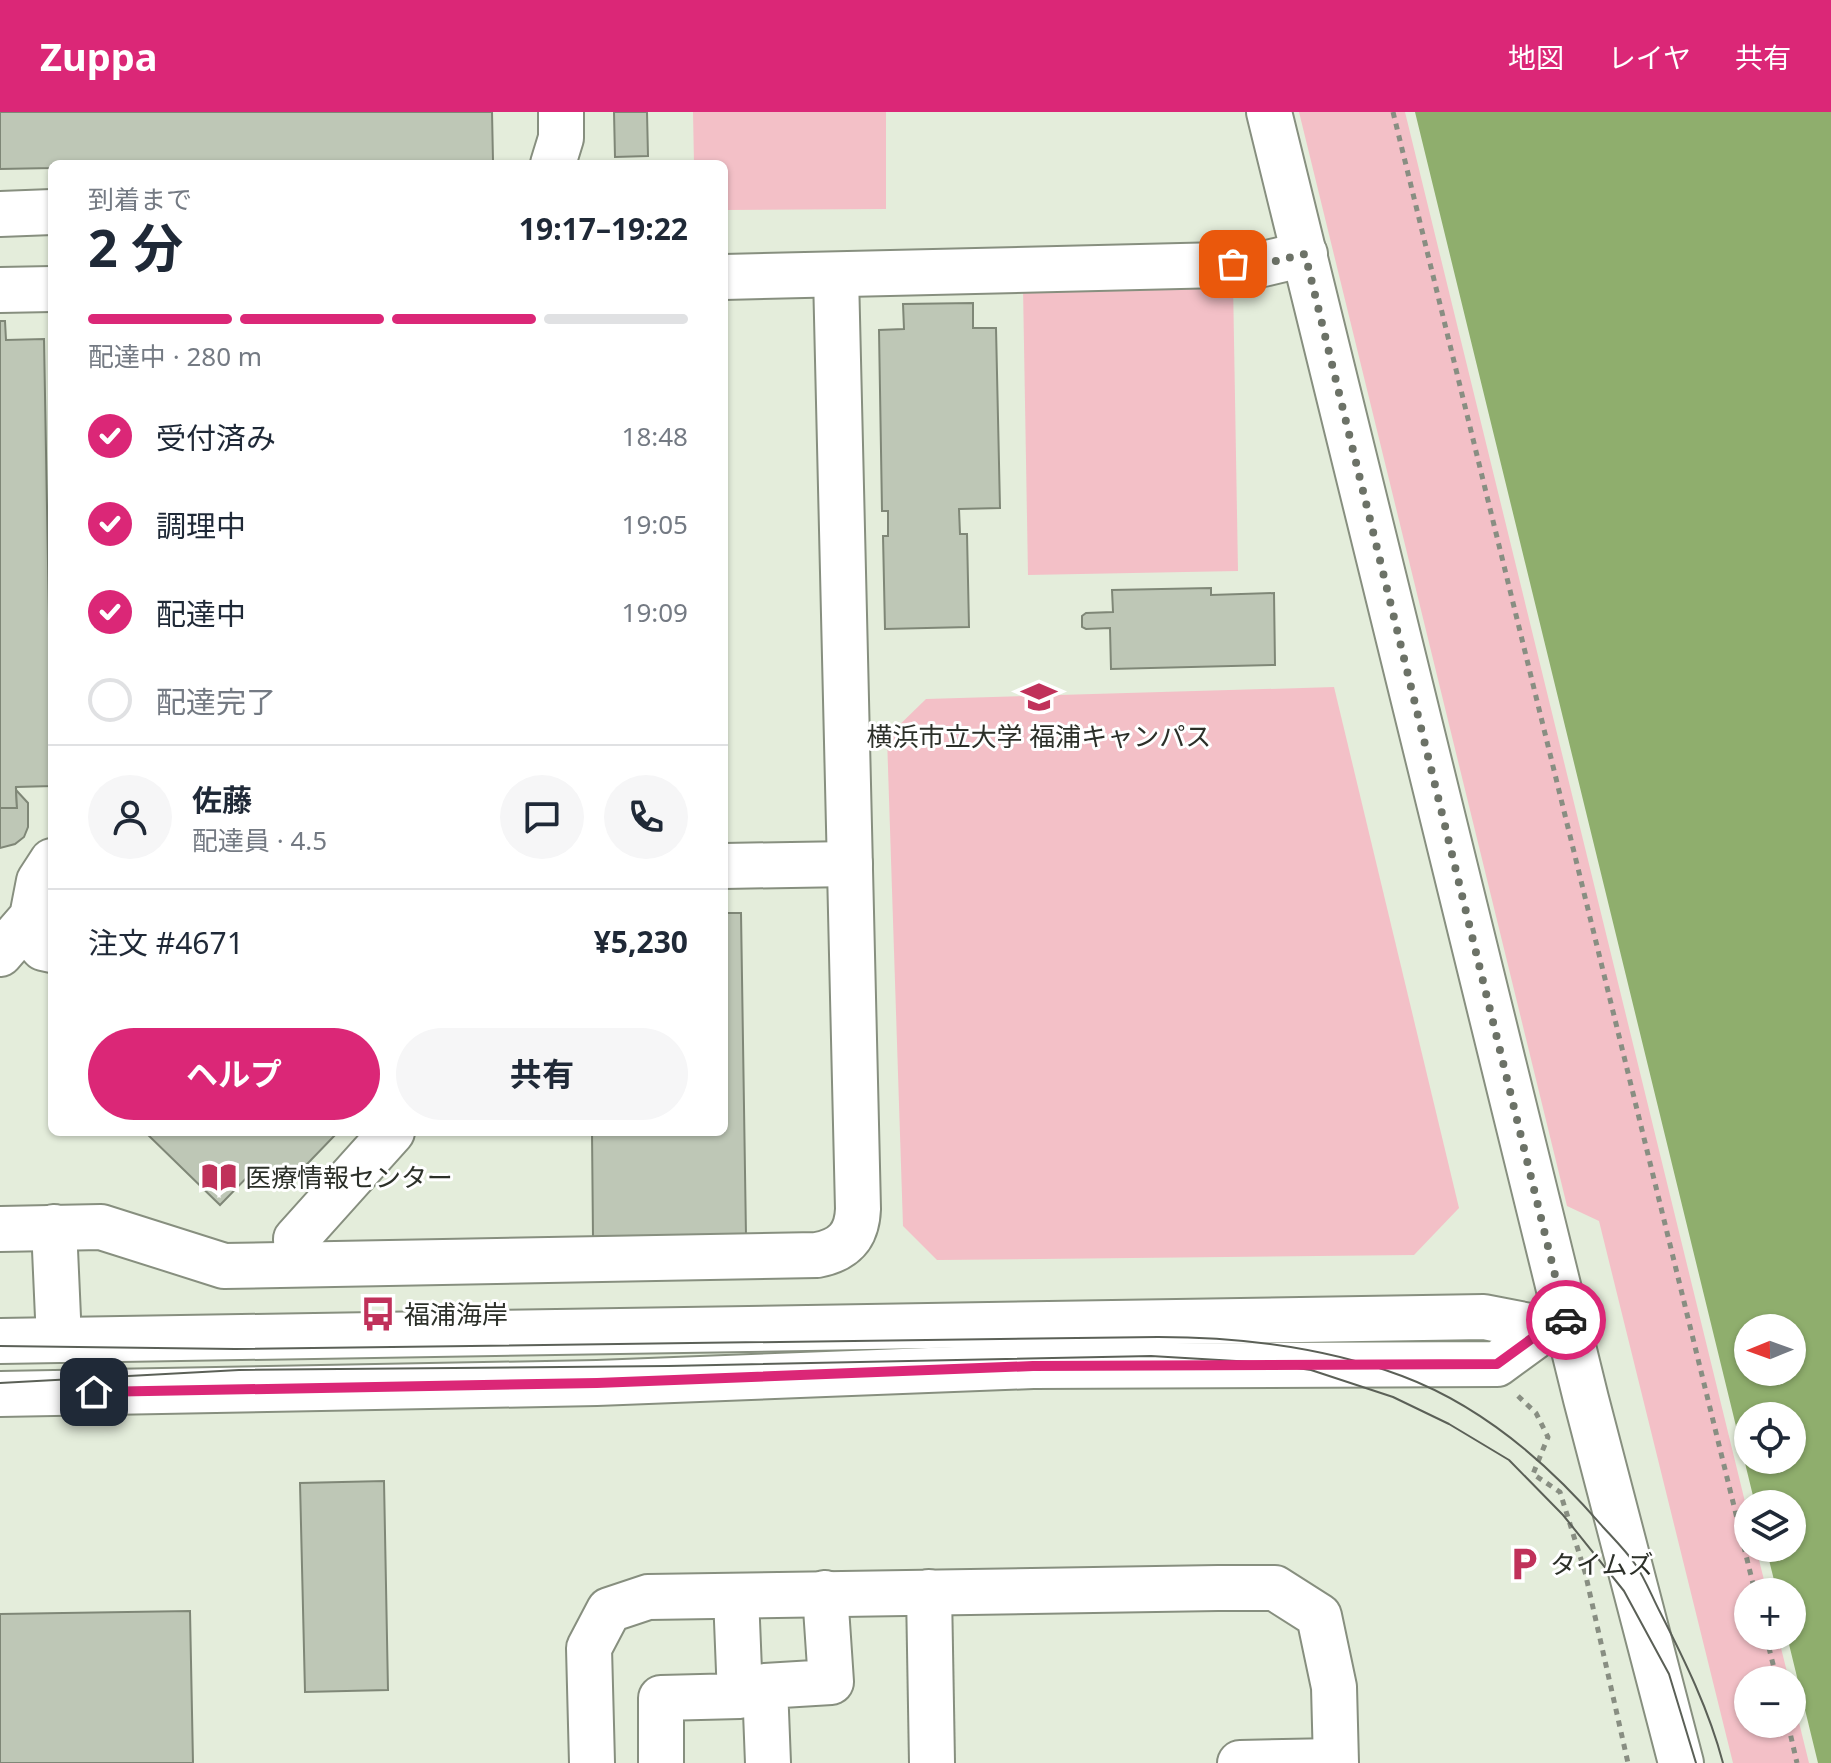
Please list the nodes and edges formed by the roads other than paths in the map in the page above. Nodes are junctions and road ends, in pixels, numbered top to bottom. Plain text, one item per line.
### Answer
1 (561, 112) edge
2 (1247, 112) edge
3 (1269, 112) edge
4 (554, 160) edge
5 (48, 212) edge
6 (0, 214) edge
7 (1294, 257) junction
8 (836, 275) junction
9 (728, 277) edge
10 (48, 289) edge
11 (0, 290) edge
12 (850, 864) junction
13 (728, 866) edge
14 (48, 867) edge
15 (25, 944) edge
16 (388, 1136) edge
17 (54, 1227) junction
18 (0, 1229) edge
19 (297, 1264) junction
20 (1556, 1327) junction
21 (59, 1340) junction
22 (0, 1341) edge
23 (0, 1394) edge
24 (929, 1592) junction
25 (825, 1593) junction
26 (736, 1596) junction
27 (1336, 1762) edge
28 (592, 1763) edge
29 (661, 1763) edge
30 (768, 1763) edge
31 (932, 1763) edge
32 (1240, 1763) edge
33 (1656, 1763) edge
34 (1681, 1763) edge

1 - 4 street
2 - 7 street
3 - 7 street
5 - 6 street
7 - 8 street
7 - 20 street
8 - 9 street
8 - 12 street
10 - 11 street
12 - 13 street
12 - 19 street
14 - 15 street
16 - 19 street
17 - 18 street
17 - 19 street
17 - 21 street
20 - 21 street
20 - 23 street
20 - 33 street
20 - 34 street
21 - 22 street
24 - 25 street
24 - 27 street
24 - 31 street
25 - 26 street
25 - 30 street
26 - 28 street
26 - 29 street
27 - 32 street

